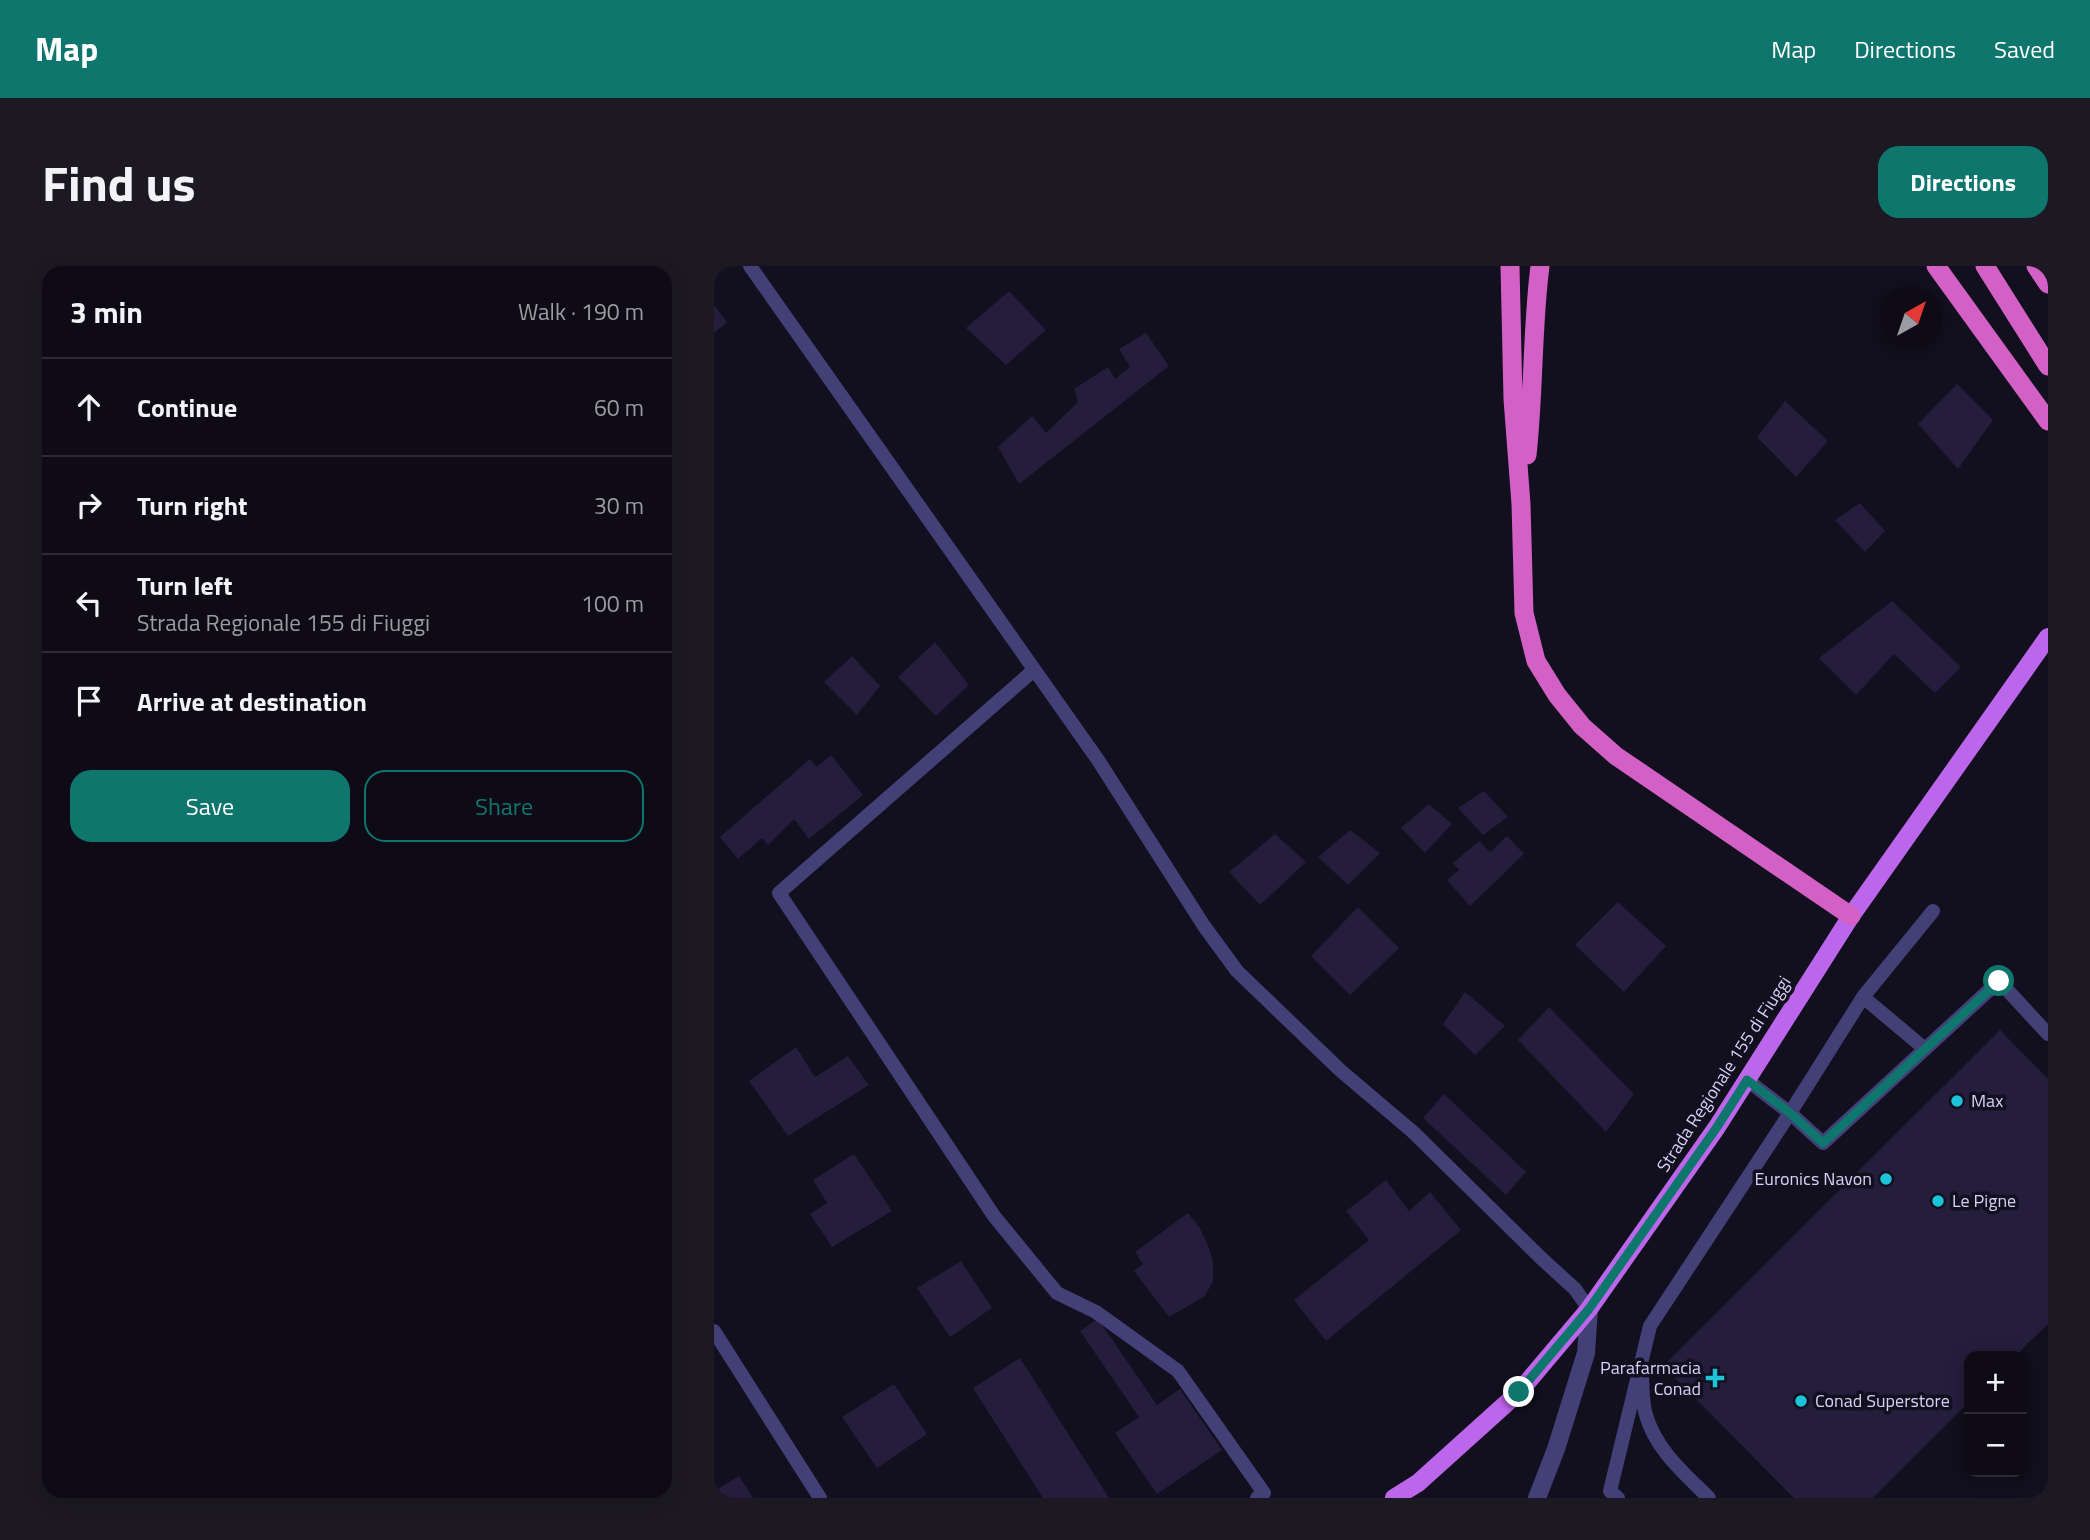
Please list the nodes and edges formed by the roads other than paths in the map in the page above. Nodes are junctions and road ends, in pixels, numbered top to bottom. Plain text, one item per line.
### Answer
1 (750, 266) edge
2 (1510, 266) edge
3 (1541, 266) edge
4 (1936, 266) edge
5 (1985, 266) edge
6 (2036, 266) edge
7 (2048, 284) edge
8 (2048, 366) edge
9 (2048, 421) edge
10 (1521, 504) junction
11 (2048, 637) edge
12 (1034, 670) junction
13 (1933, 911) dead end
14 (1851, 916) junction
15 (1863, 997) junction
16 (2048, 1034) edge
17 (1925, 1049) junction
18 (1747, 1080) junction
19 (1790, 1113) junction
20 (1589, 1309) junction
21 (714, 1331) edge
22 (1641, 1364) junction
23 (1612, 1496) edge
24 (820, 1498) edge
25 (1257, 1498) edge
26 (1394, 1498) edge
27 (1537, 1498) edge
28 (1709, 1498) edge

1 - 12 lane
2 - 10 highway
3 - 10 highway
4 - 9 highway
5 - 8 highway
6 - 7 highway
10 - 14 highway
11 - 14 main road, Strada Regionale 155 di Fiuggi
12 - 20 lane
12 - 25 lane
13 - 15 lane
14 - 18 main road, Strada Regionale 155 di Fiuggi
15 - 17 lane
15 - 19 lane
16 - 17 lane
17 - 19 lane
18 - 19 lane
18 - 20 main road, Strada Regionale 155 di Fiuggi
19 - 22 lane
20 - 26 main road, Strada Regionale 155 di Fiuggi
20 - 27 street
21 - 24 lane
22 - 23 lane
22 - 28 lane

